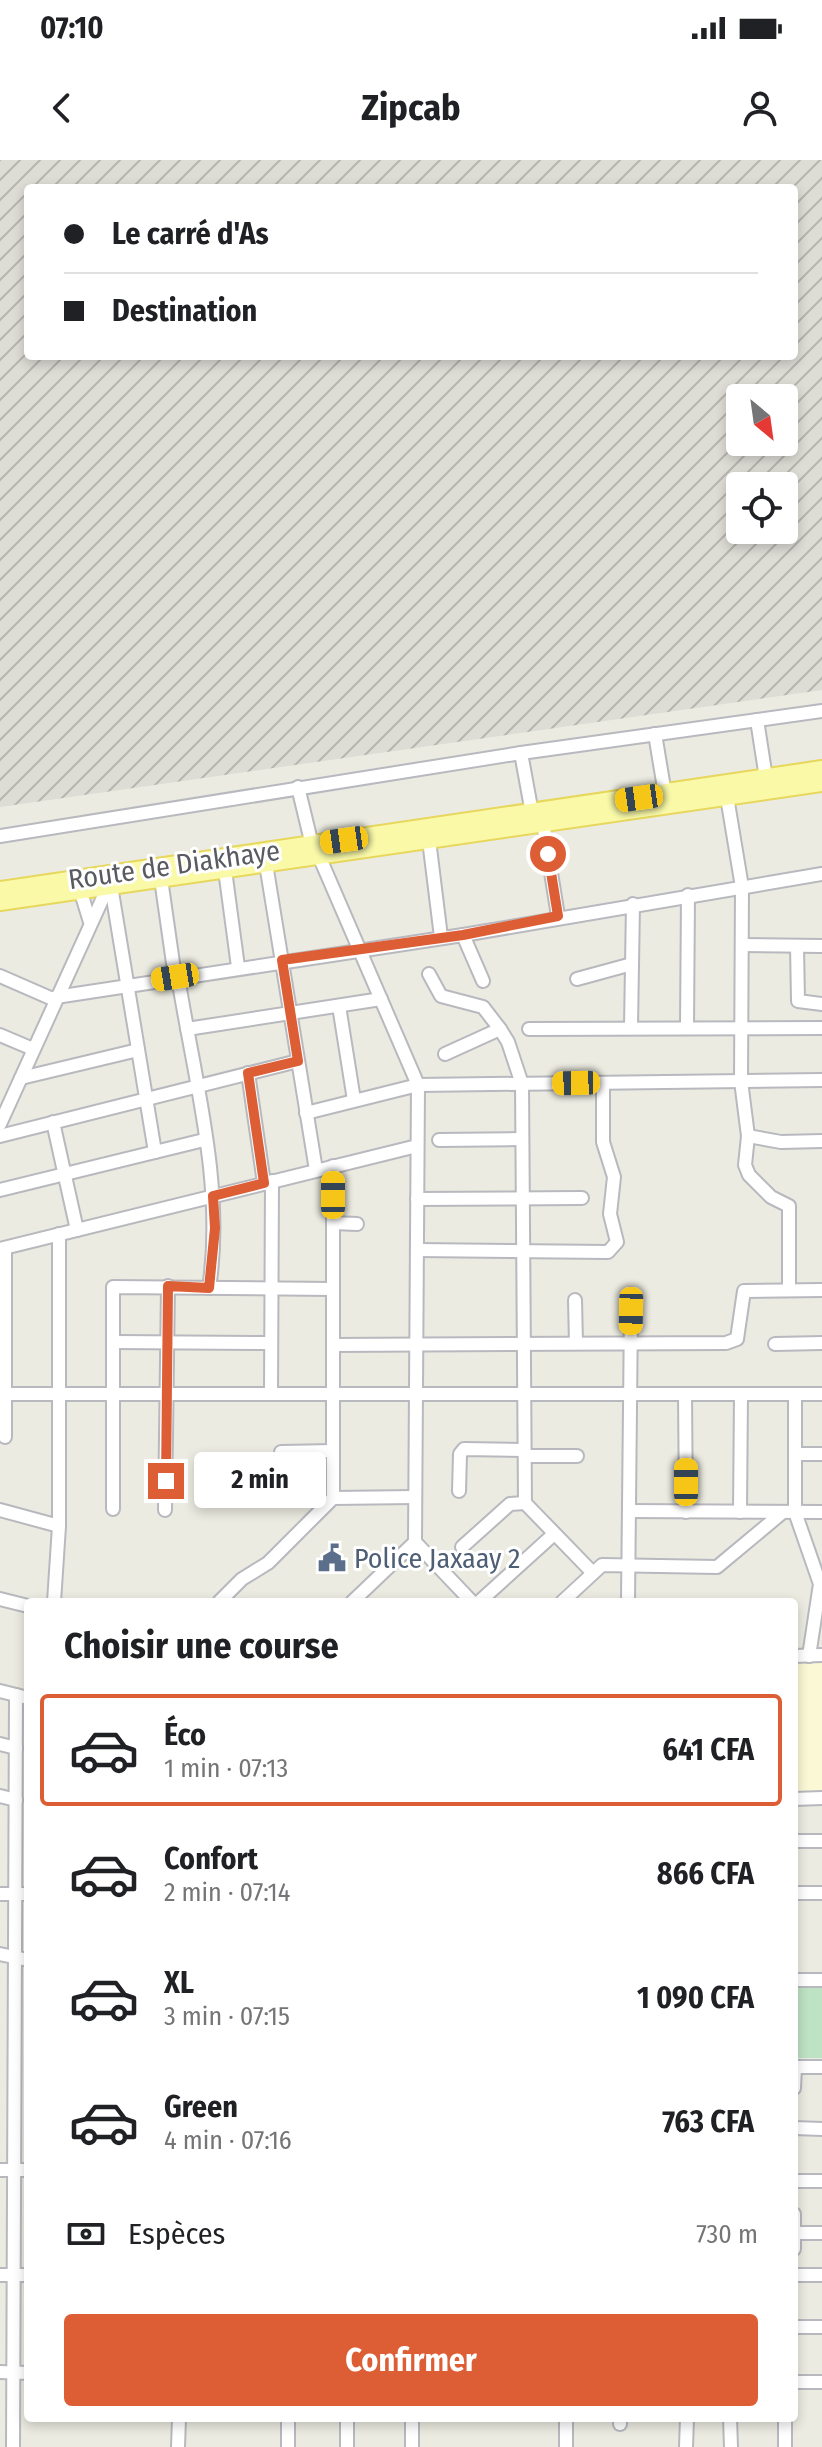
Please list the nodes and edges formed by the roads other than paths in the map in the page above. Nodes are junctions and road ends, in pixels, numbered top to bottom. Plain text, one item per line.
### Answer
1 (822, 711) edge
2 (757, 720) junction
3 (655, 734) junction
4 (521, 753) junction
5 (822, 769) edge
6 (766, 778) junction
7 (822, 783) edge
8 (298, 787) junction
9 (665, 794) junction
10 (727, 797) junction
11 (538, 818) junction
12 (0, 836) edge
13 (429, 840) junction
14 (316, 851) junction
15 (266, 864) junction
16 (225, 870) junction
17 (822, 874) edge
18 (111, 879) junction
19 (161, 879) junction
20 (78, 884) junction
21 (742, 887) junction
22 (0, 890) edge
23 (688, 895) junction
24 (0, 902) edge
25 (633, 904) junction
26 (558, 916) junction
27 (90, 922) junction
28 (463, 935) junction
29 (441, 937) junction
30 (742, 945) junction
31 (797, 946) junction
32 (822, 946) edge
33 (359, 948) junction
34 (282, 960) junction
35 (632, 964) junction
36 (238, 967) junction
37 (429, 974) dead end
38 (0, 976) edge
39 (176, 977) junction
40 (577, 979) dead end
41 (483, 981) dead end
42 (128, 985) junction
43 (56, 998) junction
44 (381, 999) junction
45 (822, 1004) edge
46 (339, 1006) junction
47 (290, 1013) junction
48 (631, 1027) junction
49 (687, 1027) junction
50 (741, 1028) junction
51 (822, 1028) edge
52 (187, 1029) junction
53 (500, 1029) junction
54 (529, 1029) dead end
55 (0, 1035) edge
56 (33, 1049) junction
57 (138, 1050) junction
58 (445, 1054) dead end
59 (298, 1061) junction
60 (248, 1073) junction
61 (21, 1078) junction
62 (822, 1080) edge
63 (741, 1081) junction
64 (603, 1083) junction
65 (522, 1084) junction
66 (418, 1085) junction
67 (196, 1086) junction
68 (5, 1097) edge
69 (354, 1100) junction
70 (146, 1101) junction
71 (306, 1113) junction
72 (53, 1122) junction
73 (0, 1124) edge
74 (0, 1136) edge
75 (748, 1136) junction
76 (522, 1139) junction
77 (204, 1140) junction
78 (439, 1140) dead end
79 (822, 1141) edge
80 (417, 1146) junction
81 (155, 1152) junction
82 (333, 1166) junction
83 (316, 1170) junction
84 (65, 1174) junction
85 (268, 1182) junction
86 (0, 1190) edge
87 (213, 1196) junction
88 (582, 1198) dead end
89 (417, 1199) junction
90 (523, 1199) junction
91 (333, 1223) junction
92 (357, 1224) dead end
93 (77, 1230) junction
94 (59, 1234) junction
95 (3, 1248) edge
96 (417, 1250) junction
97 (523, 1250) junction
98 (168, 1286) junction
99 (209, 1288) junction
100 (272, 1288) junction
101 (333, 1289) junction
102 (789, 1290) junction
103 (822, 1290) edge
104 (575, 1300) dead end
105 (631, 1311) dead end
106 (114, 1342) junction
107 (167, 1342) junction
108 (271, 1343) junction
109 (576, 1343) junction
110 (630, 1343) junction
111 (822, 1343) edge
112 (416, 1344) junction
113 (524, 1344) junction
114 (775, 1344) dead end
115 (333, 1345) junction
116 (3, 1394) edge
117 (59, 1394) junction
118 (114, 1394) junction
119 (167, 1394) junction
120 (271, 1394) junction
121 (333, 1394) junction
122 (416, 1394) junction
123 (524, 1394) junction
124 (630, 1394) junction
125 (685, 1394) junction
126 (741, 1394) junction
127 (795, 1394) junction
128 (822, 1394) edge
129 (5, 1437) dead end
130 (333, 1451) junction
131 (281, 1452) dead end
132 (524, 1453) junction
133 (795, 1454) junction
134 (822, 1454) edge
135 (577, 1456) dead end
136 (459, 1491) dead end
137 (415, 1497) junction
138 (333, 1498) junction
139 (525, 1503) junction
140 (113, 1509) dead end
141 (0, 1510) edge
142 (165, 1510) dead end
143 (629, 1511) junction
144 (686, 1512) junction
145 (740, 1512) junction
146 (789, 1512) junction
147 (822, 1512) edge
148 (59, 1526) junction
149 (554, 1534) junction
150 (415, 1542) junction
151 (462, 1547) dead end
152 (628, 1565) junction
153 (593, 1573) junction
154 (821, 1584) edge
155 (54, 1598) edge
156 (223, 1598) edge
157 (356, 1598) edge
158 (468, 1598) edge
159 (483, 1598) edge
160 (566, 1598) edge
161 (628, 1598) edge
162 (1, 1602) edge
163 (24, 1605) edge
164 (815, 1656) edge
165 (0, 1691) edge
166 (22, 1696) edge
167 (0, 1744) edge
168 (16, 1748) junction
169 (0, 1796) edge
170 (822, 1798) edge
171 (798, 1799) edge
172 (16, 1800) junction
173 (798, 1841) edge
174 (822, 1841) edge
175 (798, 1893) edge
176 (822, 1893) edge
177 (0, 1894) edge
178 (22, 1894) edge
179 (0, 1954) edge
180 (22, 1960) edge
181 (798, 1980) edge
182 (822, 1980) edge
183 (0, 2006) edge
184 (15, 2006) junction
185 (15, 2058) junction
186 (0, 2059) edge
187 (798, 2067) edge
188 (822, 2067) edge
189 (0, 2115) edge
190 (15, 2115) junction
191 (798, 2128) edge
192 (822, 2129) edge
193 (0, 2170) edge
194 (21, 2170) edge
195 (798, 2181) edge
196 (822, 2181) edge
197 (798, 2233) edge
198 (822, 2233) edge
199 (0, 2275) edge
200 (14, 2275) junction
201 (24, 2275) edge
202 (798, 2275) edge
203 (822, 2275) edge
204 (798, 2327) edge
205 (822, 2327) edge
206 (7, 2372) edge
207 (798, 2382) edge
208 (822, 2382) edge
209 (179, 2422) edge
210 (288, 2422) edge
211 (347, 2422) edge
212 (412, 2422) edge
213 (566, 2422) edge
214 (687, 2422) edge
215 (730, 2422) edge
216 (785, 2422) edge
217 (13, 2447) edge
218 (178, 2447) edge
219 (288, 2447) edge
220 (347, 2447) edge
221 (412, 2447) edge
222 (566, 2447) edge
223 (686, 2447) edge
224 (731, 2447) edge
225 (785, 2447) edge

1 - 2 street
2 - 3 street
2 - 6 street
3 - 4 street
3 - 9 street
4 - 8 street
4 - 11 street
5 - 6 main road, Route de Diakhaye
6 - 9 main road, Route de Diakhaye
7 - 10 main road, Route de Diakhaye
8 - 12 street
8 - 14 street
9 - 11 main road, Route de Diakhaye
10 - 11 main road, Route de Diakhaye
10 - 21 street
11 - 13 main road, Route de Diakhaye
11 - 14 main road, Route de Diakhaye
11 - 26 street
13 - 14 main road, Route de Diakhaye
13 - 29 street
14 - 15 main road, Route de Diakhaye
14 - 18 main road, Route de Diakhaye
14 - 33 street
15 - 16 main road, Route de Diakhaye
15 - 34 street
16 - 19 main road, Route de Diakhaye
16 - 36 street
17 - 21 street
18 - 19 main road, Route de Diakhaye
18 - 20 main road, Route de Diakhaye
18 - 27 street
18 - 42 street
19 - 39 street
20 - 22 main road, Route de Diakhaye
20 - 24 main road, Route de Diakhaye
20 - 27 street
21 - 23 street
21 - 30 street
23 - 25 street
23 - 49 street
25 - 26 street
25 - 35 street
26 - 28 street
27 - 43 street
28 - 29 street
28 - 41 street
29 - 33 street
30 - 31 street
30 - 50 street
31 - 32 street
31 - 45 street
33 - 34 street
33 - 44 street
34 - 36 street
34 - 47 street
35 - 40 street
35 - 48 street
36 - 39 street
37 - 53 street
38 - 43 street
39 - 42 street
39 - 52 street
42 - 43 street
42 - 57 street
43 - 56 street
44 - 46 street
44 - 66 street
46 - 47 street
46 - 69 street
47 - 52 street
47 - 59 street
48 - 49 street
48 - 54 street
49 - 50 street
50 - 51 street
50 - 63 street
52 - 67 street
53 - 58 street
53 - 65 street
55 - 56 street
56 - 61 street
57 - 61 street
57 - 70 street
59 - 60 street
59 - 71 street
60 - 67 street
60 - 85 street
61 - 68 street
62 - 63 street
63 - 64 street
63 - 75 street
64 - 65 street
64 - 97 street
65 - 66 street
65 - 76 street
66 - 69 street
66 - 80 street
67 - 70 street
67 - 77 street
68 - 73 street
69 - 71 street
70 - 72 street
70 - 81 street
71 - 83 street
72 - 74 street
72 - 84 street
75 - 79 street
75 - 102 street
76 - 78 street
76 - 90 street
77 - 81 street
77 - 87 street
80 - 82 street
80 - 89 street
81 - 84 street
82 - 83 street
82 - 91 street
83 - 85 street
84 - 86 street
84 - 93 street
85 - 87 street
85 - 100 street
87 - 93 street
87 - 99 street
88 - 90 street
89 - 90 street
89 - 96 street
90 - 97 street
91 - 92 street
91 - 101 street
93 - 94 street
94 - 95 street
94 - 117 street
95 - 116 street
96 - 97 street
96 - 112 street
97 - 113 street
98 - 99 street
98 - 106 street
98 - 107 street
99 - 100 street
100 - 101 street
100 - 108 street
101 - 115 street
102 - 103 street
102 - 110 street
104 - 109 street
105 - 110 street
106 - 107 street
106 - 118 street
107 - 108 street
107 - 119 street
108 - 120 street
109 - 110 street
109 - 113 street
110 - 124 street
111 - 114 street
112 - 113 street
112 - 115 street
112 - 122 street
113 - 123 street
115 - 121 street
116 - 117 street
116 - 129 street
117 - 118 street
117 - 148 street
118 - 119 street
118 - 140 street
119 - 120 street
119 - 142 street
120 - 121 street
121 - 122 street
121 - 130 street
122 - 123 street
122 - 137 street
123 - 124 street
123 - 132 street
124 - 125 street
124 - 143 street
125 - 126 street
125 - 144 street
126 - 127 street
126 - 145 street
127 - 128 street
127 - 133 street
130 - 131 street
130 - 138 street
132 - 135 street
132 - 136 street
132 - 139 street
133 - 134 street
133 - 146 street
137 - 138 street
137 - 150 street
138 - 156 street
139 - 149 street
139 - 151 street
141 - 148 street
143 - 144 street
143 - 152 street
144 - 145 street
145 - 146 street
146 - 147 street
146 - 152 street
146 - 154 street
148 - 155 street
149 - 153 street
149 - 159 street
150 - 157 street
150 - 158 street
152 - 153 street
152 - 161 street
153 - 160 street
154 - 164 street
162 - 163 street
165 - 166 street
166 - 168 street
167 - 168 street
168 - 172 street
169 - 172 street
170 - 171 street
172 - 178 street
173 - 174 street
175 - 176 street
177 - 178 street
178 - 180 street
179 - 180 street
180 - 184 street
181 - 182 street
183 - 184 street
184 - 185 street
185 - 186 street
185 - 190 street
187 - 188 street
189 - 190 street
190 - 194 street
191 - 192 street
193 - 194 street
194 - 200 street
195 - 196 street
197 - 198 street
199 - 200 street
200 - 201 street
200 - 206 street
202 - 203 street
204 - 205 street
206 - 217 street
207 - 208 street
209 - 218 street
210 - 219 street
211 - 220 street
212 - 221 street
213 - 222 street
214 - 223 street
215 - 224 street
216 - 225 street

